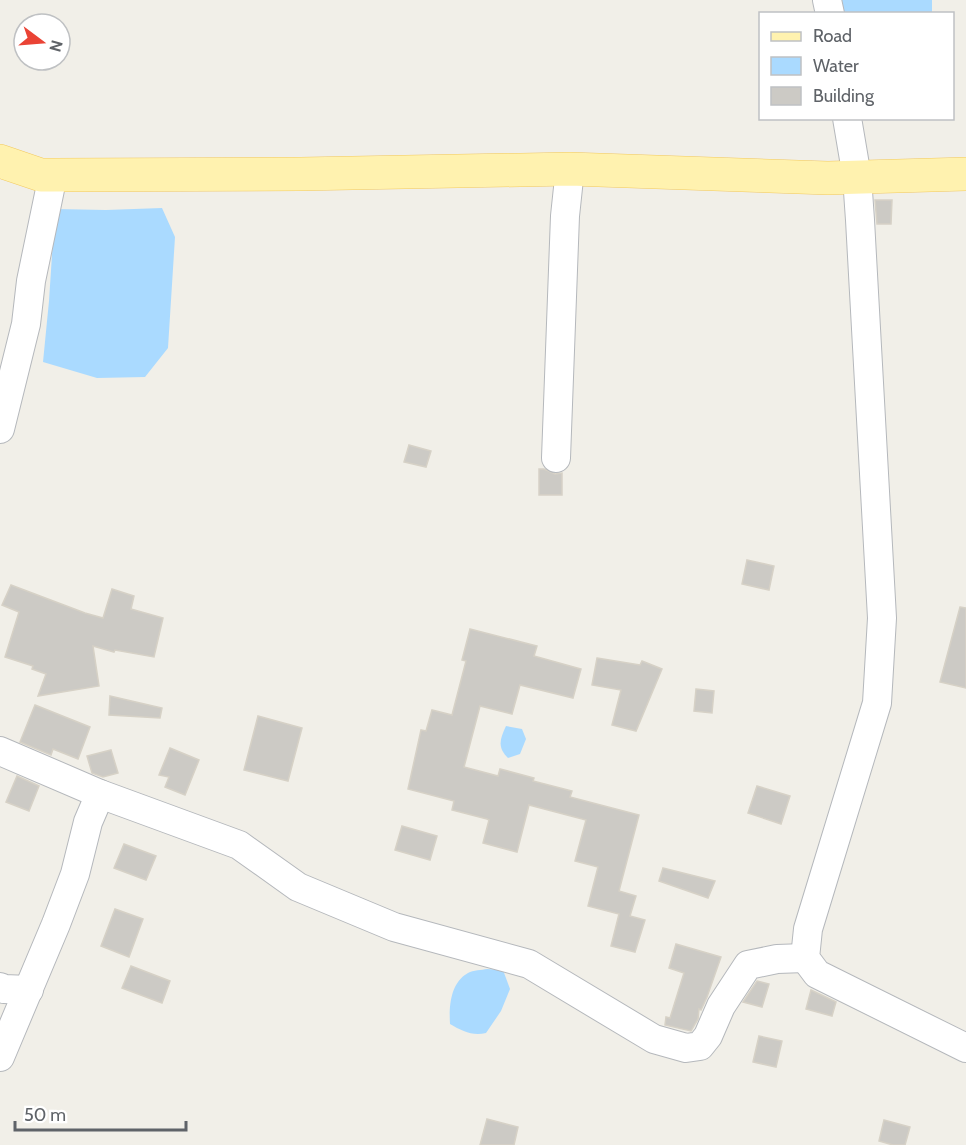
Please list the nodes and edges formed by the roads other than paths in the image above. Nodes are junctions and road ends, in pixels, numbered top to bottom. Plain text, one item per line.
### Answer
1 (847, 120) edge
2 (0, 161) edge
3 (570, 169) junction
4 (966, 174) edge
5 (53, 176) junction
6 (857, 177) junction
7 (0, 429) edge
8 (556, 458) dead end
9 (0, 751) edge
10 (100, 794) junction
11 (805, 958) junction
12 (0, 987) edge
13 (29, 990) junction
14 (966, 1048) edge
15 (0, 1057) edge

1 - 6 street
2 - 5 main road
3 - 5 main road
3 - 6 main road
3 - 8 street
4 - 6 main road
5 - 7 street
6 - 11 street
9 - 10 street
10 - 11 street
10 - 13 street
11 - 14 street
12 - 13 street
13 - 15 street

